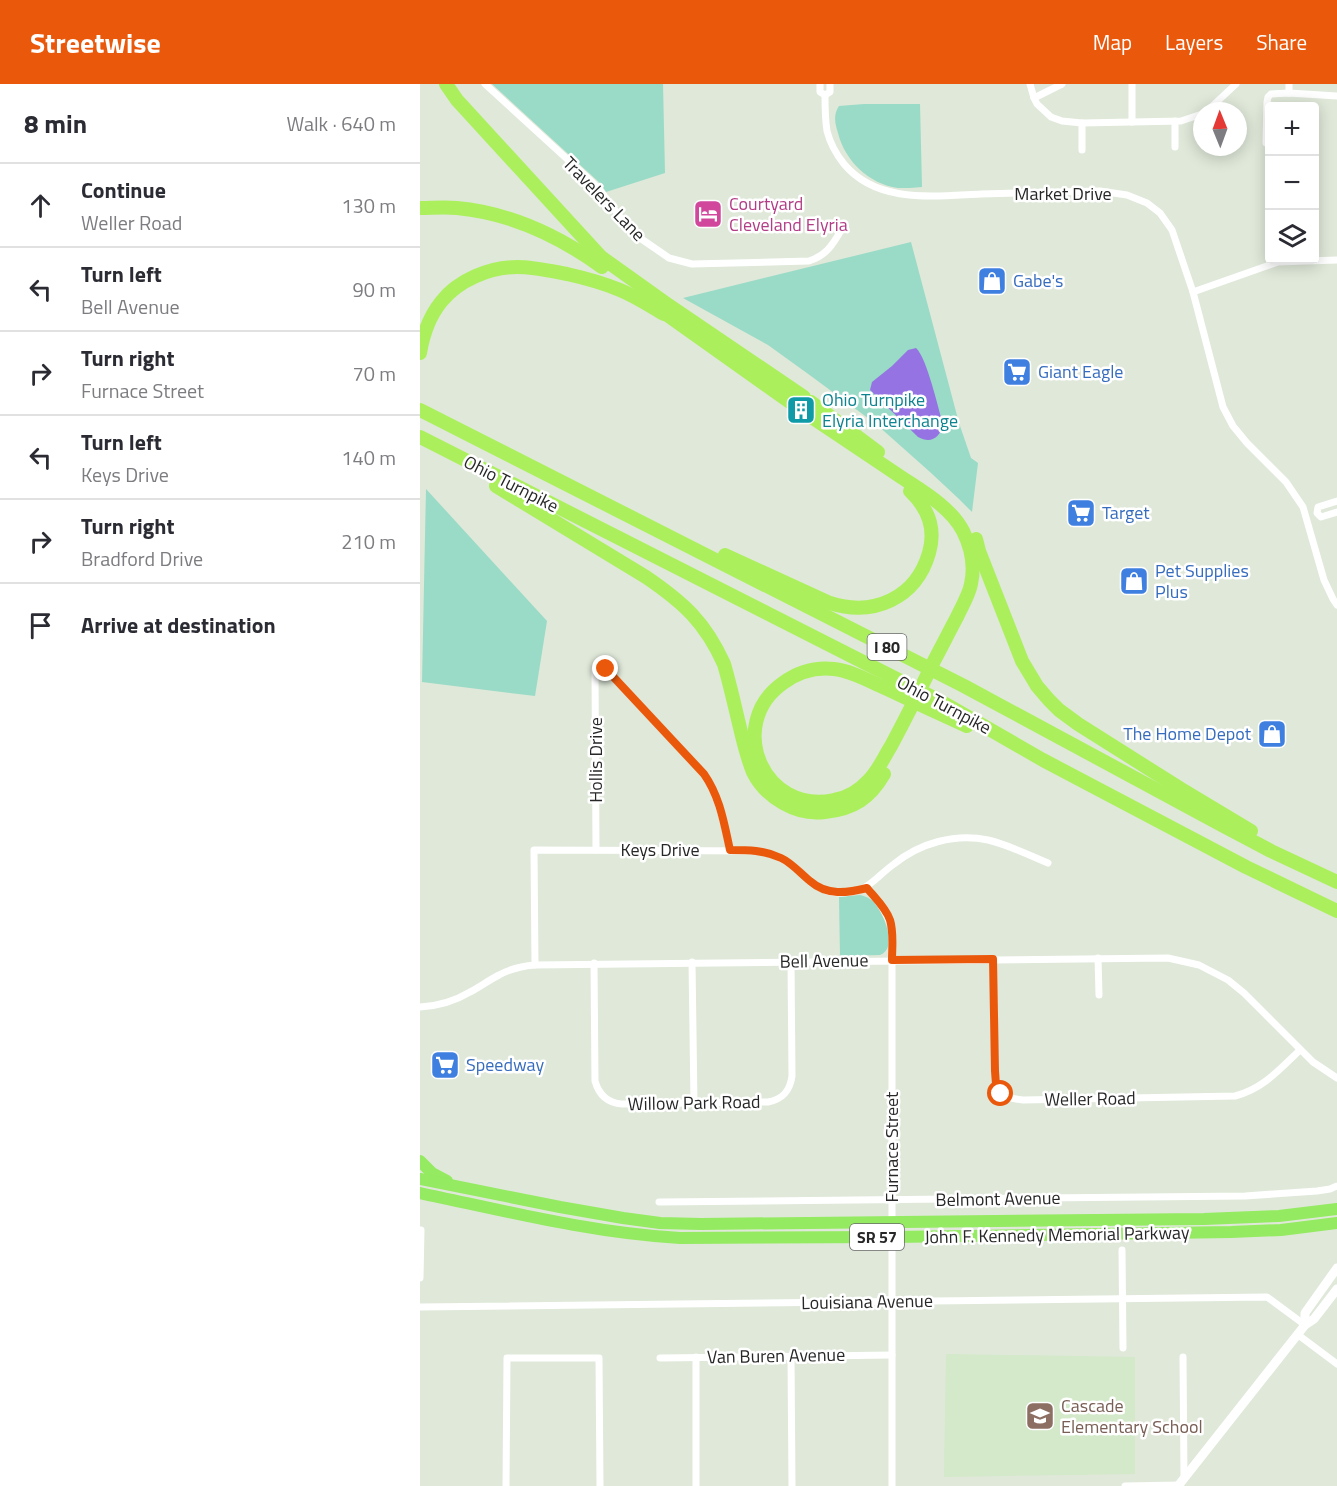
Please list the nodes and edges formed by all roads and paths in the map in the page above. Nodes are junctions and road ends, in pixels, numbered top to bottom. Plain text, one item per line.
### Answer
1 (446, 84) edge
2 (485, 84) edge
3 (820, 84) edge
4 (830, 84) edge
5 (1030, 84) edge
6 (1062, 84) edge
7 (1132, 84) edge
8 (1236, 84) edge
9 (1289, 84) edge
10 (1289, 93) junction
11 (825, 95) junction
12 (1337, 96) edge
13 (1034, 98) junction
14 (1217, 102) edge
15 (1268, 102) edge
16 (1193, 117) edge
17 (1175, 121) junction
18 (1132, 122) junction
19 (1082, 123) junction
20 (1175, 147) dead end
21 (1082, 150) dead end
22 (420, 202) edge
23 (441, 205) junction
24 (420, 208) edge
25 (840, 232) dead end
26 (601, 257) junction
27 (1337, 260) edge
28 (1193, 292) junction
29 (674, 320) junction
30 (420, 353) edge
31 (804, 405) junction
32 (420, 410) edge
33 (420, 437) edge
34 (434, 445) junction
35 (885, 466) junction
36 (568, 485) junction
37 (1337, 501) edge
38 (1337, 512) edge
39 (1317, 513) junction
40 (1305, 516) junction
41 (980, 551) junction
42 (1337, 605) edge
43 (945, 649) junction
44 (904, 731) junction
45 (1043, 760) junction
46 (596, 850) junction
47 (730, 850) junction
48 (1048, 863) dead end
49 (1337, 878) edge
50 (1337, 882) edge
51 (867, 888) junction
52 (1337, 911) edge
53 (1098, 958) junction
54 (993, 959) junction
55 (892, 960) junction
56 (791, 961) junction
57 (692, 962) junction
58 (594, 963) junction
59 (535, 965) junction
60 (1099, 995) dead end
61 (420, 1007) edge
62 (1300, 1050) junction
63 (1337, 1078) edge
64 (693, 1103) junction
65 (420, 1161) edge
66 (420, 1179) edge
67 (456, 1186) junction
68 (1337, 1186) edge
69 (420, 1193) edge
70 (892, 1200) junction
71 (659, 1202) dead end
72 (1337, 1209) edge
73 (892, 1222) junction
74 (1331, 1224) edge
75 (421, 1230) edge
76 (1337, 1231) edge
77 (892, 1237) junction
78 (1122, 1250) dead end
79 (1337, 1268) edge
80 (420, 1278) edge
81 (1337, 1289) edge
82 (1122, 1299) junction
83 (892, 1302) junction
84 (420, 1307) edge
85 (1305, 1325) junction
86 (1297, 1334) junction
87 (1123, 1348) dead end
88 (892, 1355) junction
89 (791, 1356) junction
90 (1183, 1357) dead end
91 (660, 1358) dead end
92 (696, 1358) junction
93 (1337, 1364) edge
94 (1180, 1483) edge
95 (506, 1486) edge
96 (600, 1486) edge
97 (696, 1486) edge
98 (792, 1486) edge
99 (892, 1486) edge
100 (1125, 1486) edge

1 - 26 highway
2 - 25 street, Travelers Lane
3 - 11 street, Market Drive
4 - 11 street, Market Drive
5 - 13 street
6 - 13 street
7 - 18 street
8 - 14 street
9 - 10 street
10 - 12 street
10 - 15 street
11 - 28 street, Market Drive
13 - 19 street
16 - 17 street
17 - 18 street
17 - 20 street
18 - 19 street
19 - 21 street
22 - 23 highway
23 - 24 highway
23 - 26 highway
23 - 29 highway
26 - 31 highway
27 - 28 street
28 - 40 street, Market Drive
29 - 30 highway
29 - 31 highway
31 - 35 highway
31 - 41 highway
32 - 36 highway, Ohio Turnpike / I 80
33 - 34 highway, Ohio Turnpike / I 80
34 - 44 highway
34 - 45 highway, Ohio Turnpike / I 80
35 - 36 highway
35 - 43 highway
36 - 50 highway, Ohio Turnpike / I 80
37 - 39 street
38 - 39 street
39 - 40 street
40 - 42 street, Market Drive
41 - 43 highway
41 - 49 highway
43 - 44 highway
44 - 45 highway
45 - 52 highway, Ohio Turnpike / I 80
46 - 47 street, Keys Drive
46 - 47 street, Hollis Drive
46 - 59 street, Keys Drive
47 - 51 street, Keys Drive
48 - 51 street
51 - 55 street, Furnace Street
53 - 54 street, Bell Avenue
53 - 60 street
53 - 62 street, Bell Avenue
54 - 55 street, Bell Avenue
54 - 62 street, Weller Road
55 - 56 street, Bell Avenue
55 - 70 street, Furnace Street
56 - 57 street, Bell Avenue
56 - 64 street, Willow Park Road
57 - 58 street, Bell Avenue
57 - 64 street
58 - 59 street, Bell Avenue
58 - 64 street, Willow Park Road
59 - 61 street, Bell Avenue
62 - 63 street, Bell Avenue
65 - 67 highway, SR 57
66 - 67 highway, John F. Kennedy Memorial Parkway
67 - 73 highway, John F. Kennedy Memorial Parkway / SR 57
68 - 70 street, Belmont Avenue
69 - 77 highway, John F. Kennedy Memorial Parkway / SR 57
70 - 71 street, Belmont Avenue
70 - 73 street, Furnace Street
72 - 73 highway, John F. Kennedy Memorial Parkway / SR 57
73 - 77 street, Furnace Street
74 - 76 highway
74 - 77 highway, John F. Kennedy Memorial Parkway / SR 57
75 - 80 street
77 - 83 street, Furnace Street
78 - 82 street
79 - 85 street
81 - 85 street
82 - 83 street, Louisiana Avenue
82 - 85 street, Louisiana Avenue
82 - 87 street
83 - 84 street, Louisiana Avenue
83 - 88 street, Furnace Street
85 - 86 street
86 - 93 street
86 - 94 street
88 - 89 street, Van Buren Avenue
88 - 99 street, Furnace Street
89 - 92 street, Van Buren Avenue
89 - 98 street
90 - 94 street
91 - 92 street, Van Buren Avenue
92 - 97 street
94 - 100 street
95 - 96 street

